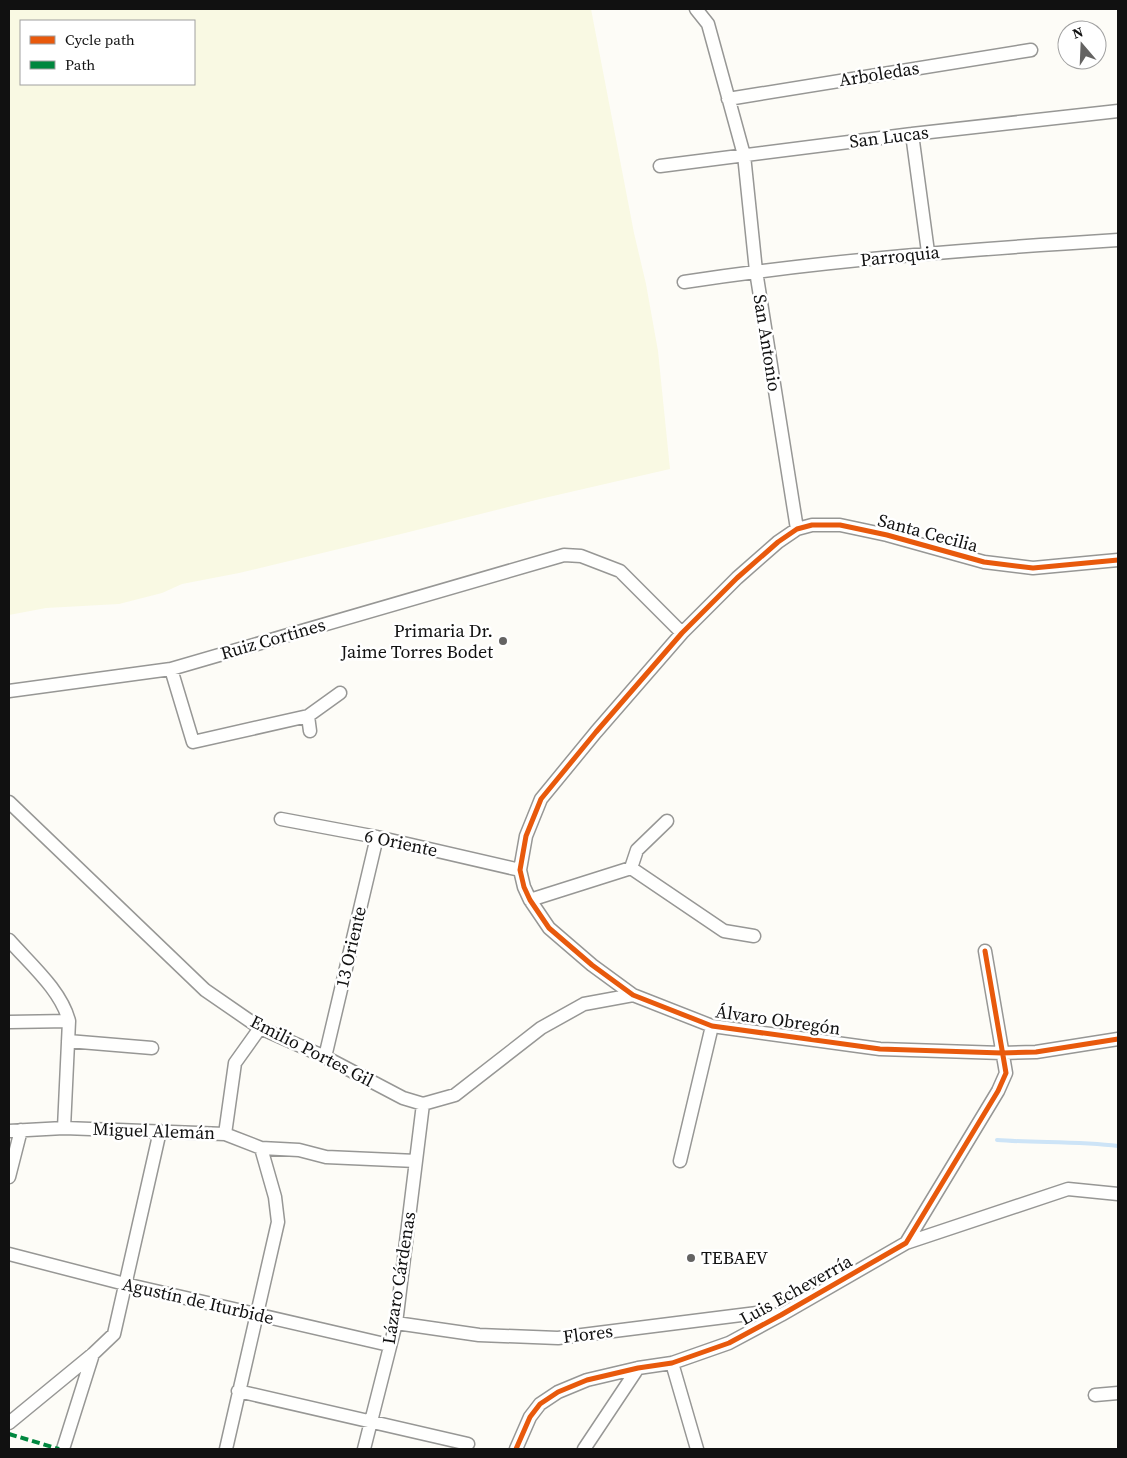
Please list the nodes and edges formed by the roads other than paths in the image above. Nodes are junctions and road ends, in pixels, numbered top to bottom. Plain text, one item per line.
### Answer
1 (696, 9) edge
2 (1031, 50) dead end
3 (728, 99) junction
4 (1118, 111) edge
5 (912, 134) junction
6 (744, 155) junction
7 (660, 166) dead end
8 (1118, 240) edge
9 (928, 252) junction
10 (756, 271) junction
11 (684, 282) dead end
12 (797, 529) junction
13 (1118, 560) edge
14 (682, 634) junction
15 (171, 669) junction
16 (9, 692) edge
17 (340, 693) dead end
18 (308, 716) junction
19 (310, 730) dead end
20 (9, 802) edge
21 (281, 819) dead end
22 (666, 821) dead end
23 (377, 837) junction
24 (631, 868) junction
25 (520, 870) junction
26 (530, 900) junction
27 (754, 936) dead end
28 (9, 940) edge
29 (985, 951) dead end
30 (633, 994) junction
31 (69, 1021) junction
32 (9, 1022) edge
33 (712, 1026) junction
34 (260, 1028) junction
35 (1118, 1039) edge
36 (68, 1041) junction
37 (152, 1048) dead end
38 (1002, 1053) junction
39 (325, 1057) junction
40 (423, 1104) junction
41 (64, 1128) junction
42 (15, 1130) edge
43 (160, 1131) junction
44 (225, 1134) junction
45 (261, 1148) junction
46 (416, 1161) junction
47 (680, 1161) dead end
48 (9, 1177) edge
49 (1118, 1194) edge
50 (906, 1243) junction
51 (9, 1254) edge
52 (124, 1284) junction
53 (257, 1315) junction
54 (781, 1315) junction
55 (396, 1323) junction
56 (389, 1345) junction
57 (94, 1354) junction
58 (672, 1363) junction
59 (638, 1368) junction
60 (238, 1391) junction
61 (1118, 1393) edge
62 (1095, 1395) dead end
63 (370, 1422) junction
64 (9, 1423) edge
65 (468, 1444) dead end
66 (63, 1449) edge
67 (226, 1449) edge
68 (364, 1449) edge
69 (516, 1449) edge
70 (584, 1449) edge
71 (697, 1449) edge

1 - 3 street, San Antonio
2 - 3 street, Arboledas
3 - 6 street, San Antonio
4 - 5 street, San Lucas
5 - 6 street, San Lucas
5 - 9 street
6 - 7 street, San Lucas
6 - 10 street, San Antonio
8 - 9 street, Parroquia
9 - 10 street, Parroquia
10 - 11 street, Parroquia
10 - 12 street, San Antonio
12 - 13 street, Santa Cecilia
12 - 14 street, Santa Cecilia
14 - 15 street, Ruiz Cortines
14 - 25 street, Álvaro Obregón
15 - 16 street, Ruiz Cortines
15 - 18 street
17 - 18 street
18 - 19 street
20 - 34 street, Emilio Portes Gil
21 - 23 street, 6 Oriente
22 - 24 street
23 - 25 street, 6 Oriente
23 - 39 street, 13 Oriente
24 - 26 street
24 - 27 street
25 - 26 street, Álvaro Obregón
26 - 30 street, Álvaro Obregón
28 - 31 street
29 - 38 street, Luis Echeverría
30 - 33 street, Álvaro Obregón
30 - 40 street
31 - 32 street
31 - 36 street
33 - 38 street, Álvaro Obregón
33 - 47 street, Álvaro Obregón
34 - 39 street, Emilio Portes Gil
34 - 44 street
35 - 38 street, Álvaro Obregón
36 - 37 street
36 - 41 street
38 - 50 street, Luis Echeverría
39 - 40 street, Emilio Portes Gil
40 - 46 street, Lázaro Cárdenas
41 - 42 street, Miguel Alemán
41 - 43 street, Miguel Alemán
42 - 48 street
43 - 44 street, Miguel Alemán
43 - 52 street
44 - 45 street, Miguel Alemán
45 - 46 street, Miguel Alemán
45 - 53 street
46 - 55 street, Lázaro Cárdenas
49 - 50 street
50 - 54 street, Luis Echeverría
51 - 52 street, Agustín de Iturbide
52 - 53 street, Agustín de Iturbide
52 - 57 street
53 - 56 street, Agustín de Iturbide
53 - 60 street
54 - 55 street, Flores
54 - 58 street, Luis Echeverría
55 - 56 street, Lázaro Cárdenas
56 - 63 street, Lázaro Cárdenas
57 - 64 street
57 - 66 street
58 - 59 street, Luis Echeverría
58 - 71 street
59 - 69 street, Luis Echeverría
59 - 70 street
60 - 63 street
60 - 67 street
61 - 62 street
63 - 65 street
63 - 68 street, Lázaro Cárdenas

